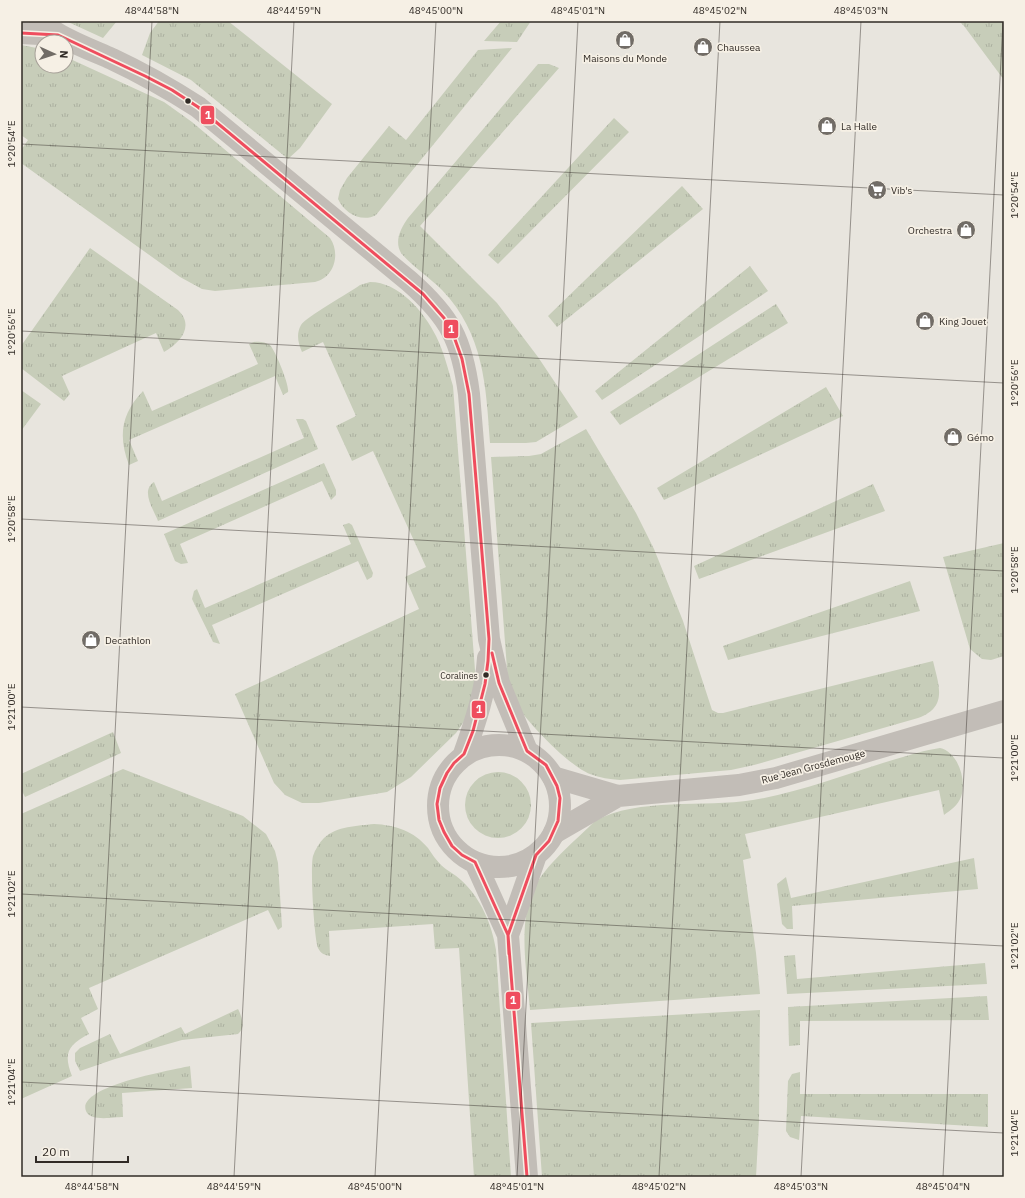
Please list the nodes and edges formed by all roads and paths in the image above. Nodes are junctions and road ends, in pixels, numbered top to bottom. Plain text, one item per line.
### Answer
1 (40, 21) edge
2 (21, 33) edge
3 (40, 34) edge
4 (57, 34) edge
5 (74, 43) edge
6 (489, 639) junction
7 (1004, 711) edge
8 (527, 751) junction
9 (464, 754) junction
10 (553, 777) junction
11 (618, 796) junction
12 (554, 833) junction
13 (536, 855) junction
14 (475, 862) junction
15 (508, 935) junction
16 (527, 1177) edge

1 - 4 street
2 - 3 street
5 - 6 street
6 - 8 street
6 - 9 street
7 - 11 street, Rue Jean Grosdemouge
8 - 9 street
8 - 10 street
9 - 14 street
10 - 11 street
10 - 12 street
11 - 12 street
12 - 13 street
13 - 14 street
13 - 15 street
14 - 15 street
15 - 16 street

